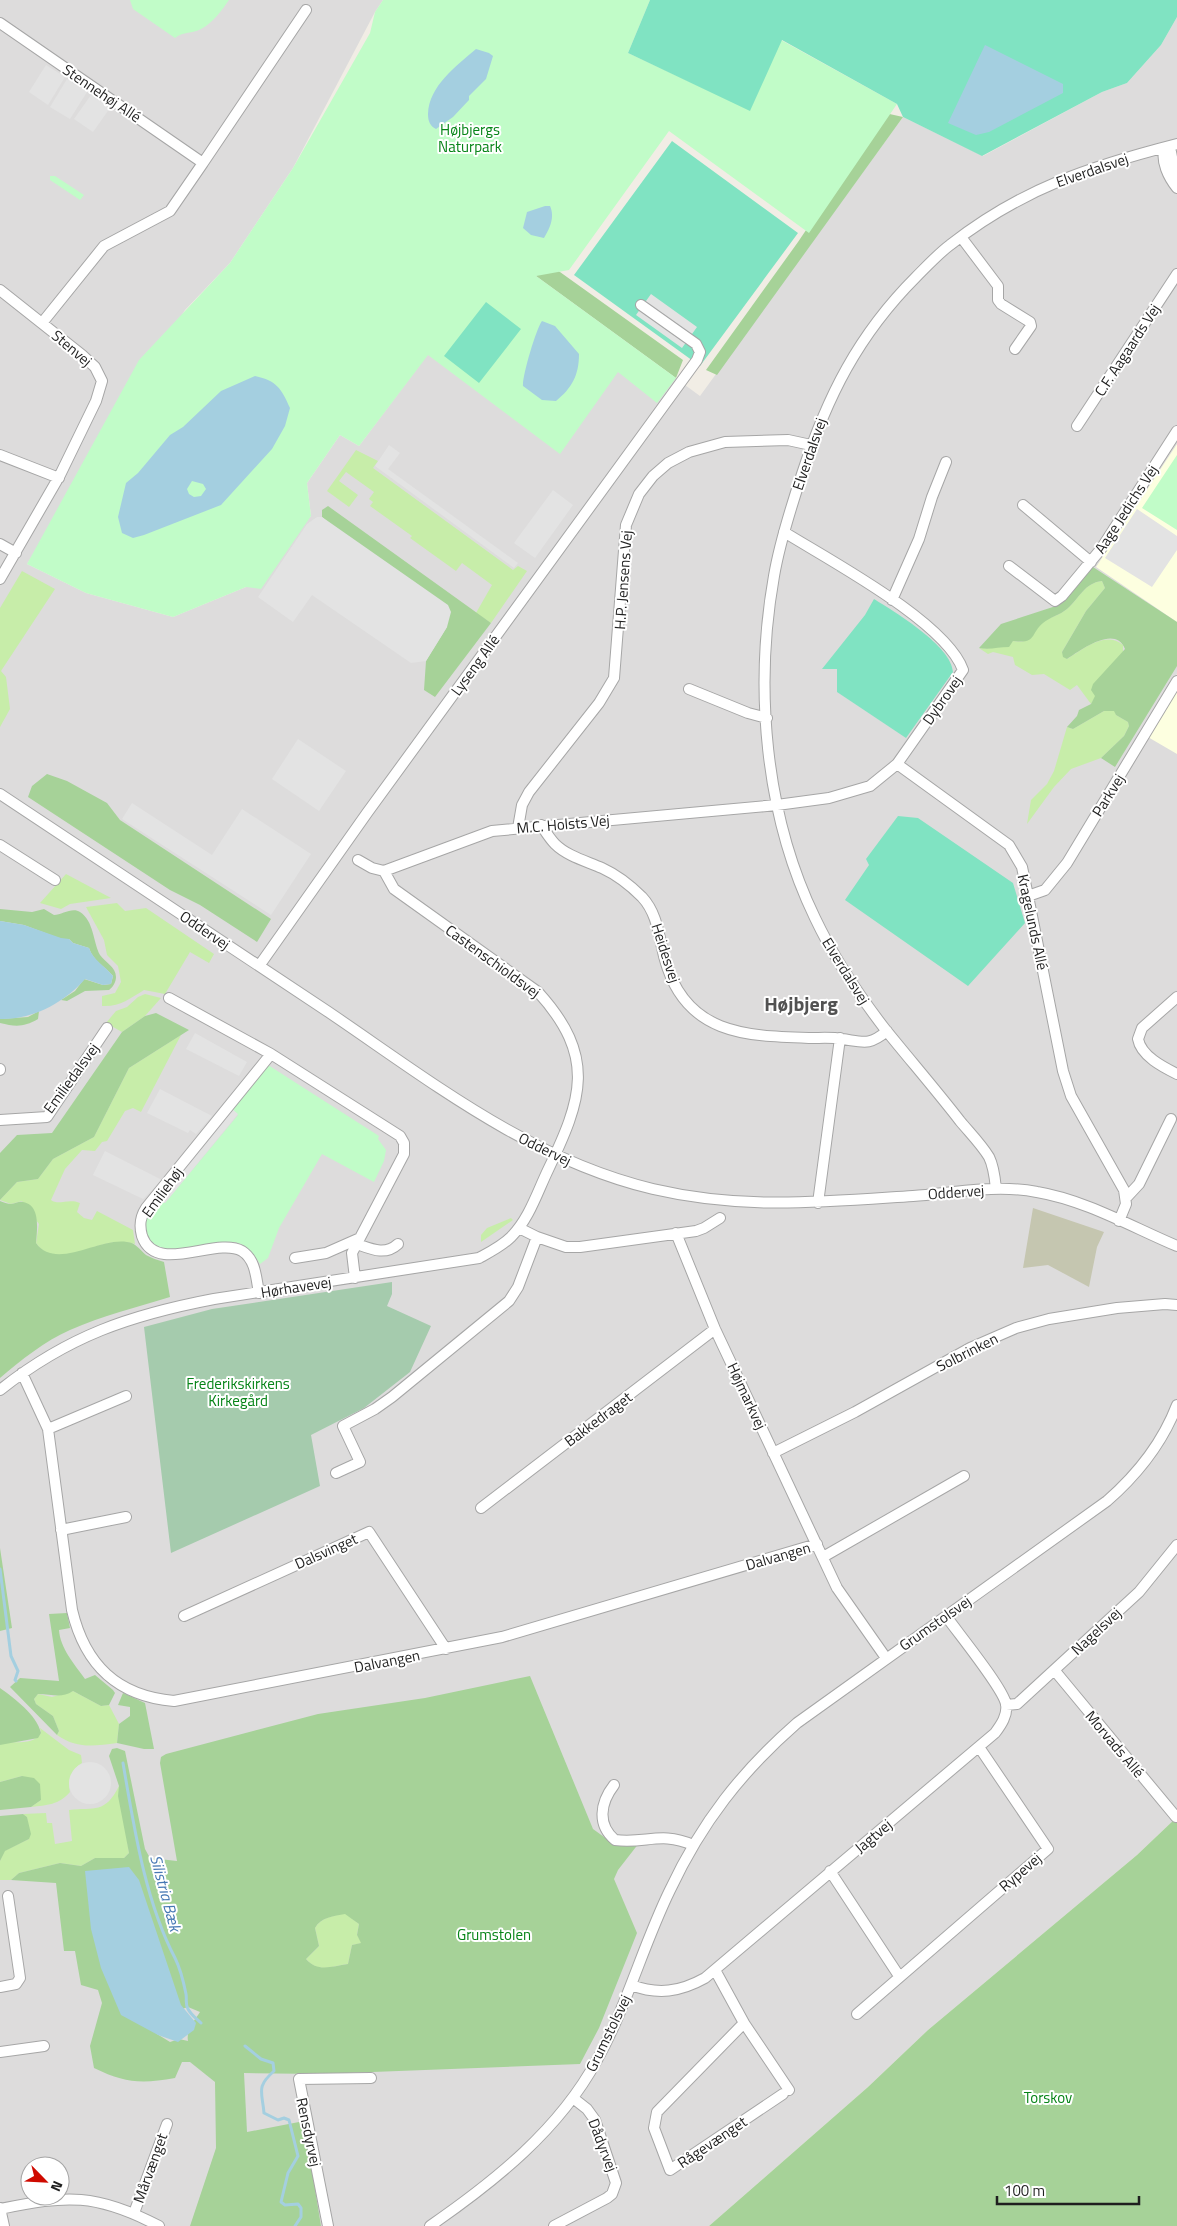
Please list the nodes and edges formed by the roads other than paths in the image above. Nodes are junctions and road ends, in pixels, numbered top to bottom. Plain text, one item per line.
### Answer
1 (306, 10) dead end
2 (0, 23) edge
3 (1177, 144) edge
4 (1165, 148) junction
5 (203, 163) junction
6 (1177, 184) edge
7 (1177, 188) edge
8 (961, 237) junction
9 (1177, 274) edge
10 (0, 290) edge
11 (641, 304) dead end
12 (42, 323) junction
13 (1015, 349) dead end
14 (1077, 426) dead end
15 (1177, 431) edge
16 (812, 445) junction
17 (0, 455) edge
18 (946, 462) dead end
19 (58, 478) junction
20 (1024, 505) dead end
21 (784, 532) junction
22 (0, 544) edge
23 (16, 553) junction
24 (1091, 562) junction
25 (1009, 566) dead end
26 (0, 579) edge
27 (892, 600) junction
28 (1177, 681) edge
29 (689, 689) dead end
30 (767, 718) junction
31 (897, 764) junction
32 (0, 794) edge
33 (777, 805) junction
34 (541, 825) junction
35 (518, 828) junction
36 (0, 845) edge
37 (358, 860) dead end
38 (384, 872) junction
39 (55, 880) dead end
40 (1028, 896) junction
41 (259, 966) junction
42 (1177, 997) edge
43 (169, 998) dead end
44 (107, 1028) dead end
45 (887, 1031) junction
46 (840, 1038) junction
47 (271, 1054) junction
48 (1177, 1074) edge
49 (1171, 1119) dead end
50 (0, 1120) edge
51 (555, 1155) junction
52 (996, 1189) junction
53 (1126, 1198) junction
54 (818, 1203) junction
55 (720, 1218) dead end
56 (1119, 1221) junction
57 (519, 1228) junction
58 (676, 1233) junction
59 (537, 1237) junction
60 (359, 1241) junction
61 (398, 1244) dead end
62 (1177, 1246) edge
63 (295, 1258) dead end
64 (355, 1278) junction
65 (259, 1293) junction
66 (1177, 1305) edge
67 (715, 1330) junction
68 (22, 1373) junction
69 (0, 1390) edge
70 (126, 1396) dead end
71 (1177, 1405) edge
72 (1173, 1428) edge
73 (48, 1429) junction
74 (773, 1453) junction
75 (336, 1473) dead end
76 (964, 1476) dead end
77 (481, 1508) dead end
78 (126, 1517) dead end
79 (61, 1530) junction
80 (817, 1544) junction
81 (1177, 1544) edge
82 (823, 1557) junction
83 (184, 1616) dead end
84 (946, 1616) junction
85 (446, 1649) junction
86 (886, 1658) junction
87 (1055, 1671) junction
88 (1006, 1705) junction
89 (979, 1747) junction
90 (614, 1785) dead end
91 (1176, 1817) dead end
92 (693, 1845) junction
93 (830, 1871) junction
94 (8, 1896) dead end
95 (715, 1970) junction
96 (899, 1976) junction
97 (631, 1985) junction
98 (0, 1987) edge
99 (857, 2014) dead end
100 (744, 2023) junction
101 (44, 2046) dead end
102 (0, 2052) edge
103 (372, 2078) dead end
104 (573, 2098) junction
105 (166, 2124) dead end
106 (0, 2208) edge
107 (134, 2213) junction
108 (4, 2226) edge
109 (159, 2226) edge
110 (328, 2226) edge
111 (430, 2226) edge
112 (554, 2226) edge

1 - 5 street
2 - 5 street, Stennehøj Allé
3 - 4 street, Elverdalsvej
4 - 6 street
4 - 7 street
4 - 8 street, Elverdalsvej
5 - 12 street
8 - 13 street
8 - 16 street, Elverdalsvej
9 - 14 street, C.F. Aagaards Vej
10 - 12 street, Stenvej
11 - 41 street, Lyseng Allé
12 - 19 street, Stenvej
15 - 24 street, Aage Jedichs Vej
16 - 21 street, Elverdalsvej
16 - 35 street, H.P. Jensens Vej
17 - 19 street
18 - 27 street
19 - 23 street, Stenvej
20 - 24 street, Aage Jedichs Vej
21 - 27 street, Dybrovej
21 - 30 street, Elverdalsvej
22 - 23 street
23 - 26 street, Stenvej
24 - 25 street, Aage Jedichs Vej
27 - 31 street, Dybrovej
28 - 40 street, Parkvej
29 - 30 street
30 - 33 street, Elverdalsvej
31 - 33 street
31 - 40 street, Kragelunds Allé
32 - 41 street, Oddervej
33 - 34 street, M.C. Holsts Vej
33 - 45 street, Elverdalsvej
34 - 35 street, M.C. Holsts Vej
34 - 46 street, Heidesvej
35 - 38 street, M.C. Holsts Vej
36 - 39 street
37 - 38 street
38 - 51 street, Castenschioldsvej
40 - 53 street, Kragelunds Allé
41 - 51 street, Oddervej
42 - 48 street
43 - 47 street
44 - 50 street, Emiliedalsvej
45 - 46 street, Heidesvej
45 - 52 street, Elverdalsvej
46 - 54 street
47 - 60 street
47 - 65 street, Emiliehøj
49 - 53 street
51 - 54 street, Oddervej
51 - 57 street, Hørhavevej
52 - 54 street, Oddervej
52 - 56 street, Oddervej
53 - 56 street
55 - 58 street
56 - 62 street, Oddervej
57 - 59 street
57 - 64 street, Hørhavevej
58 - 59 street
58 - 67 street, Højmarkvej
59 - 75 street
60 - 61 street
60 - 63 street
60 - 64 street
64 - 65 street, Hørhavevej
65 - 68 street, Hørhavevej
66 - 74 street, Solbrinken
67 - 74 street, Højmarkvej
67 - 77 street, Bakkedraget
68 - 69 street, Hørhavevej
68 - 73 street, Dalvangen
70 - 73 street
71 - 72 street, Grumstolsvej
72 - 84 street, Grumstolsvej
73 - 79 street, Dalvangen
74 - 80 street, Højmarkvej
76 - 82 street
78 - 79 street
79 - 85 street, Dalvangen
80 - 82 street, Højmarkvej
80 - 85 street, Dalvangen
81 - 87 street, Nagelsvej
82 - 86 street, Højmarkvej
83 - 85 street, Dalsvinget
84 - 86 street, Grumstolsvej
84 - 88 street
86 - 92 street, Grumstolsvej
87 - 88 street, Nagelsvej
87 - 91 street, Morvads Allé
88 - 89 street, Jagtvej
89 - 93 street, Jagtvej
89 - 96 street, Rypevej
90 - 92 street
92 - 97 street, Grumstolsvej
93 - 95 street, Jagtvej
93 - 96 street
94 - 98 street
95 - 97 street, Jagtvej
95 - 100 street, Rågevænget
96 - 99 street, Rypevej
97 - 104 street, Grumstolsvej
100 - 100 street, Rågevænget
101 - 102 street
103 - 110 street, Rensdyrvej
104 - 111 street, Grumstolsvej
104 - 112 street, Dådyrvej
105 - 107 street, Mårvænget
106 - 107 street
106 - 108 street
107 - 109 street

